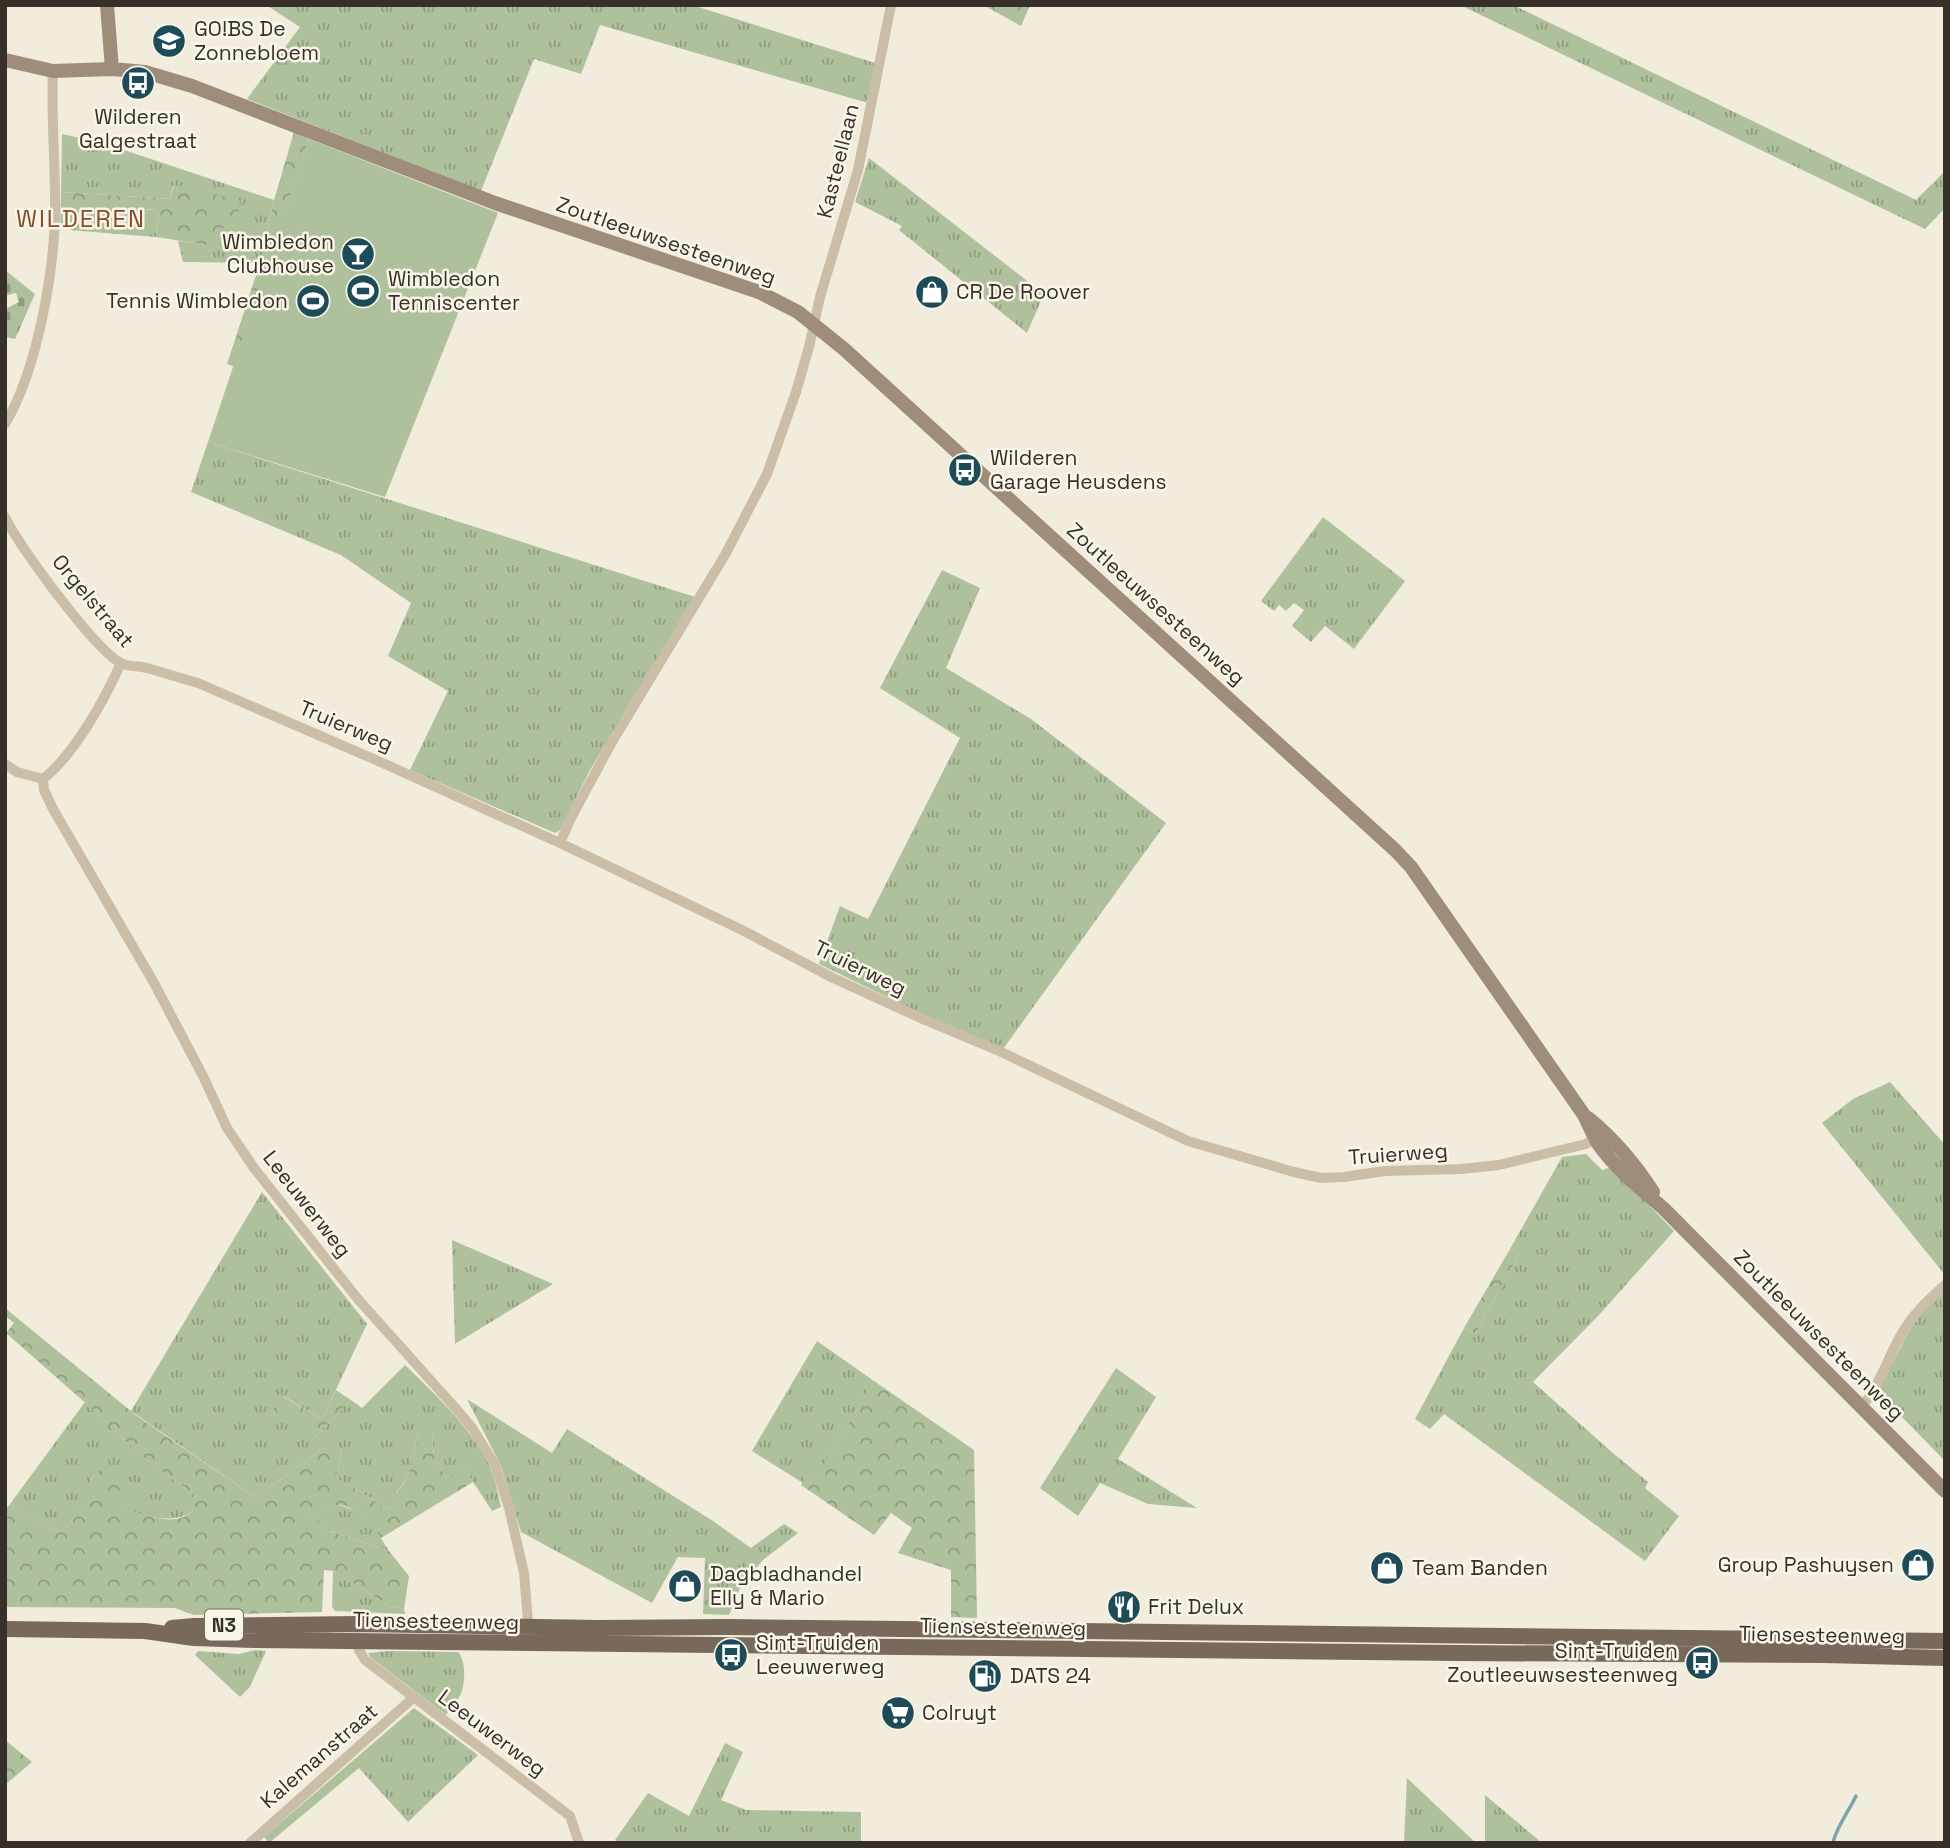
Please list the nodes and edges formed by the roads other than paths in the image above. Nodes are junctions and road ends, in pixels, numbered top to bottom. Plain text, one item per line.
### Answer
1 (107, 5) edge
2 (891, 5) edge
3 (5, 60) edge
4 (112, 69) junction
5 (53, 71) junction
6 (814, 324) junction
7 (8, 411) edge
8 (5, 424) edge
9 (5, 517) edge
10 (121, 663) junction
11 (5, 764) edge
12 (43, 779) junction
13 (560, 843) junction
14 (1600, 1135) junction
15 (1945, 1285) edge
16 (1861, 1407) junction
17 (1945, 1491) edge
18 (5, 1629) edge
19 (358, 1633) junction
20 (527, 1635) junction
21 (1945, 1641) edge
22 (1945, 1658) edge
23 (413, 1698) junction
24 (250, 1843) edge
25 (579, 1843) edge

1 - 4 street
2 - 6 street, Kasteellaan
3 - 5 street, Zoutleeuwsesteenweg
4 - 5 street, Zoutleeuwsesteenweg
4 - 6 street, Zoutleeuwsesteenweg
5 - 7 street
6 - 13 street, Kasteellaan
6 - 14 street, Zoutleeuwsesteenweg
7 - 8 street
9 - 10 street, Orgelstraat
10 - 12 street, Orgelstraat
10 - 13 street, Truierweg
11 - 12 street
12 - 20 street, Leeuwerweg
13 - 14 street, Truierweg
14 - 16 street, Zoutleeuwsesteenweg
15 - 16 street
16 - 17 street, Zoutleeuwsesteenweg
18 - 19 main road, Tiensesteenweg / N3
19 - 20 main road, Tiensesteenweg / N3
19 - 23 street, Leeuwerweg
20 - 21 main road, Tiensesteenweg / N3
20 - 22 main road, Tiensesteenweg / N3
23 - 24 street, Kalemanstraat
23 - 25 street, Leeuwerweg

